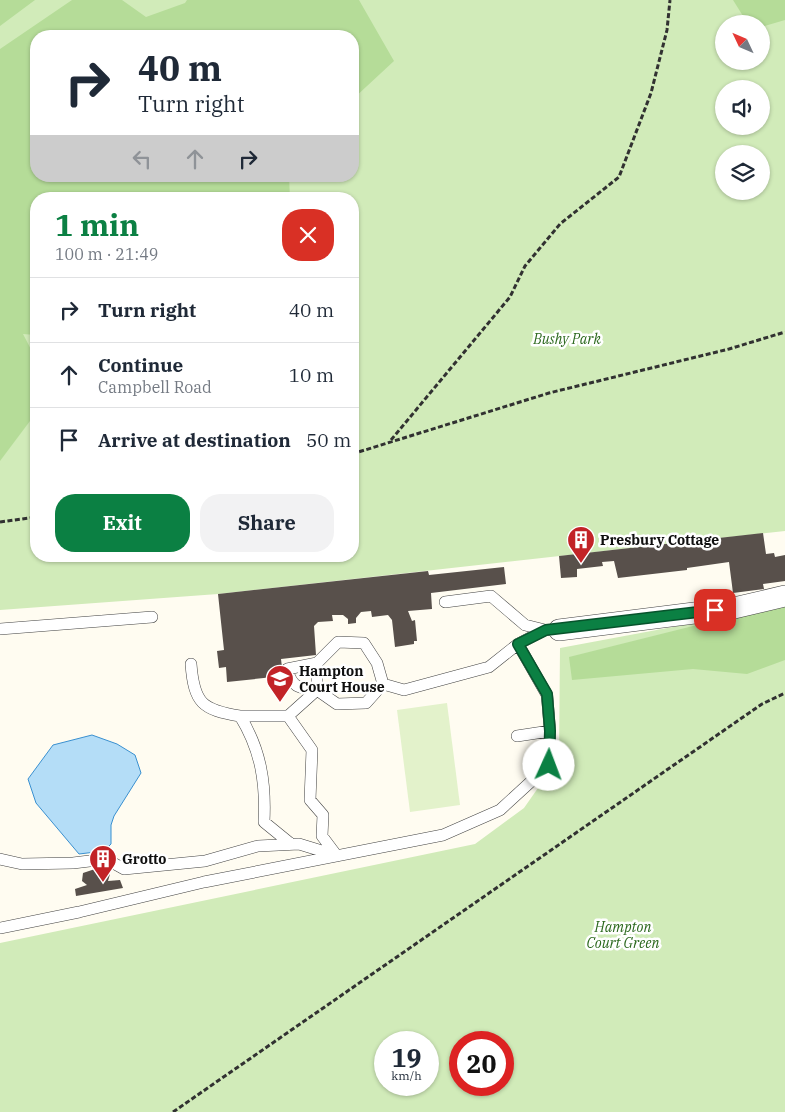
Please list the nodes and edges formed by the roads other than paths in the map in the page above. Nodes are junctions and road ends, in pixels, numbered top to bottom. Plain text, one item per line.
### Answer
1 (785, 596) edge
2 (445, 602) dead end
3 (152, 617) dead end
4 (0, 629) edge
5 (552, 630) junction
6 (518, 644) junction
7 (317, 663) junction
8 (191, 664) dead end
9 (382, 684) junction
10 (317, 690) junction
11 (240, 716) junction
12 (288, 716) junction
13 (550, 731) junction
14 (517, 736) dead end
15 (290, 844) junction
16 (336, 856) junction
17 (0, 859) edge
18 (0, 928) edge

1 - 5 street
2 - 5 lane
3 - 4 lane
5 - 6 lane
6 - 9 lane
6 - 13 lane
7 - 9 lane
7 - 10 lane
7 - 10 lane
8 - 11 lane
9 - 10 lane
10 - 12 lane
11 - 12 lane
11 - 15 lane
12 - 16 lane
13 - 14 lane
13 - 16 lane
15 - 16 lane
15 - 17 lane
16 - 18 lane

